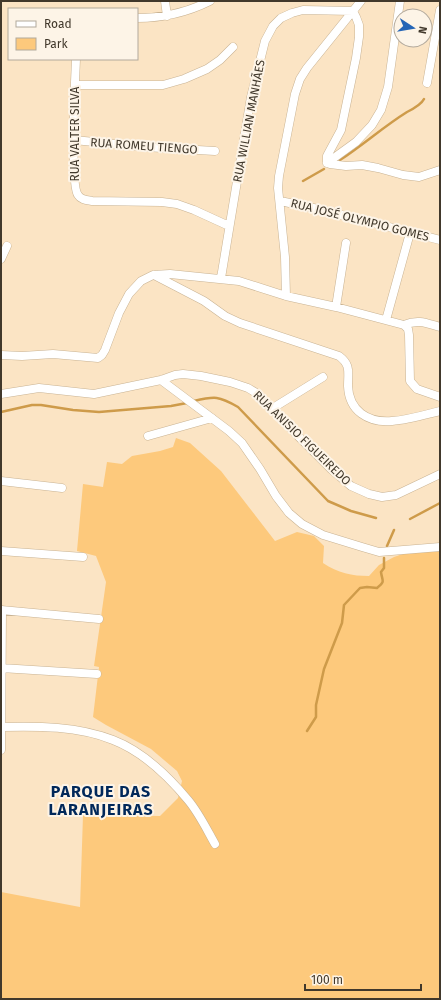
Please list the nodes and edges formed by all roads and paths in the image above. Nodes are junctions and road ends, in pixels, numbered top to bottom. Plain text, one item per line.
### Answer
1 (166, 1) edge
2 (210, 1) edge
3 (361, 1) edge
4 (400, 1) edge
5 (440, 10) edge
6 (353, 11) junction
7 (167, 16) junction
8 (138, 18) edge
9 (233, 47) dead end
10 (76, 60) edge
11 (427, 83) dead end
12 (75, 85) junction
13 (74, 140) junction
14 (215, 151) dead end
15 (328, 163) junction
16 (440, 170) edge
17 (280, 201) junction
18 (229, 226) junction
19 (410, 233) junction
20 (440, 240) edge
21 (346, 243) dead end
22 (8, 246) dead end
23 (1, 259) edge
24 (154, 275) junction
25 (221, 278) junction
26 (286, 296) junction
27 (336, 306) junction
28 (386, 320) junction
29 (404, 325) junction
30 (440, 326) edge
31 (1, 355) edge
32 (323, 377) dead end
33 (161, 380) junction
34 (1, 394) edge
35 (440, 397) edge
36 (273, 408) junction
37 (440, 411) edge
38 (212, 418) junction
39 (148, 436) dead end
40 (440, 474) edge
41 (1, 481) edge
42 (62, 488) dead end
43 (440, 547) edge
44 (1, 551) edge
45 (84, 557) dead end
46 (2, 610) edge
47 (99, 619) dead end
48 (1, 668) edge
49 (97, 674) dead end
50 (1, 727) edge
51 (1, 750) edge
52 (215, 844) dead end

1 - 7 street
2 - 7 street
3 - 6 street
4 - 15 street
5 - 11 street
6 - 15 street
6 - 17 street
6 - 18 street, RUA WILLIAN MANHÃES
7 - 8 street
9 - 12 street
10 - 12 street, RUA VALTER SILVA
12 - 13 street, RUA VALTER SILVA
13 - 14 street, RUA ROMEU TIENGO
13 - 18 street, RUA VALTER SILVA
15 - 16 street
17 - 19 street, RUA JOSÉ OLYMPIO GOMES
17 - 26 street
18 - 25 street, RUA WILLIAN MANHÃES
19 - 20 street, RUA JOSÉ OLYMPIO GOMES
19 - 28 street
21 - 27 street
22 - 23 street
24 - 25 street
24 - 31 street
24 - 37 street
25 - 26 street
26 - 27 street
27 - 28 street
28 - 29 street
29 - 30 street
29 - 35 street
32 - 36 street
33 - 34 street, RUA ANISIO FIGUEIREDO
33 - 36 street, RUA ANISIO FIGUEIREDO
33 - 38 street
36 - 40 street, RUA ANISIO FIGUEIREDO
38 - 39 street
38 - 43 street
41 - 42 street
44 - 45 street
46 - 47 street
46 - 48 street
48 - 49 street
48 - 50 street
50 - 51 street
50 - 52 street

